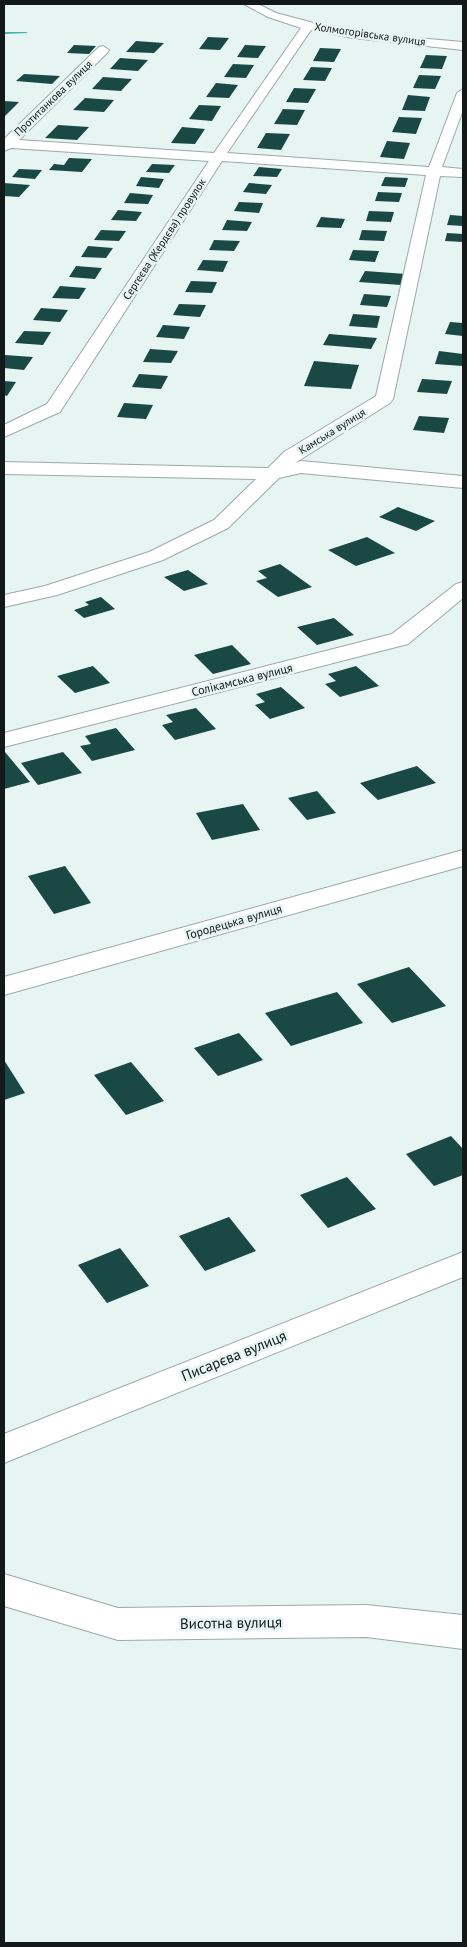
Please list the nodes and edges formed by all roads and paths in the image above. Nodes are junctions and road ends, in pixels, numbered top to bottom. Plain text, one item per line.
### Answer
1 (250, 4) edge
2 (308, 26) junction
3 (463, 46) edge
4 (103, 50) dead end
5 (463, 93) edge
6 (5, 145) edge
7 (218, 157) junction
8 (434, 171) junction
9 (463, 173) edge
10 (4, 432) edge
11 (4, 468) edge
12 (272, 474) junction
13 (463, 482) edge
14 (463, 588) edge
15 (4, 601) edge
16 (4, 740) edge
17 (463, 858) edge
18 (4, 986) edge
19 (463, 1264) edge
20 (4, 1449) edge
21 (4, 1590) edge
22 (463, 1632) edge

1 - 2 street, Холмогорівська вулиця
2 - 3 street, Холмогорівська вулиця
2 - 7 street, Сергеєва (Жердєва) провулок
4 - 6 street, Протитанкова вулиця
5 - 8 street, Камська вулиця
6 - 7 street
7 - 8 street
7 - 10 street, Сергеєва (Жердєва) провулок
8 - 9 street
8 - 12 street, Камська вулиця
11 - 12 street
12 - 13 street
12 - 15 street, Камська вулиця
14 - 16 street, Солікамська вулиця
17 - 18 street, Городецька вулиця
19 - 20 street, Писарєва вулиця
21 - 22 street, Висотна вулиця

